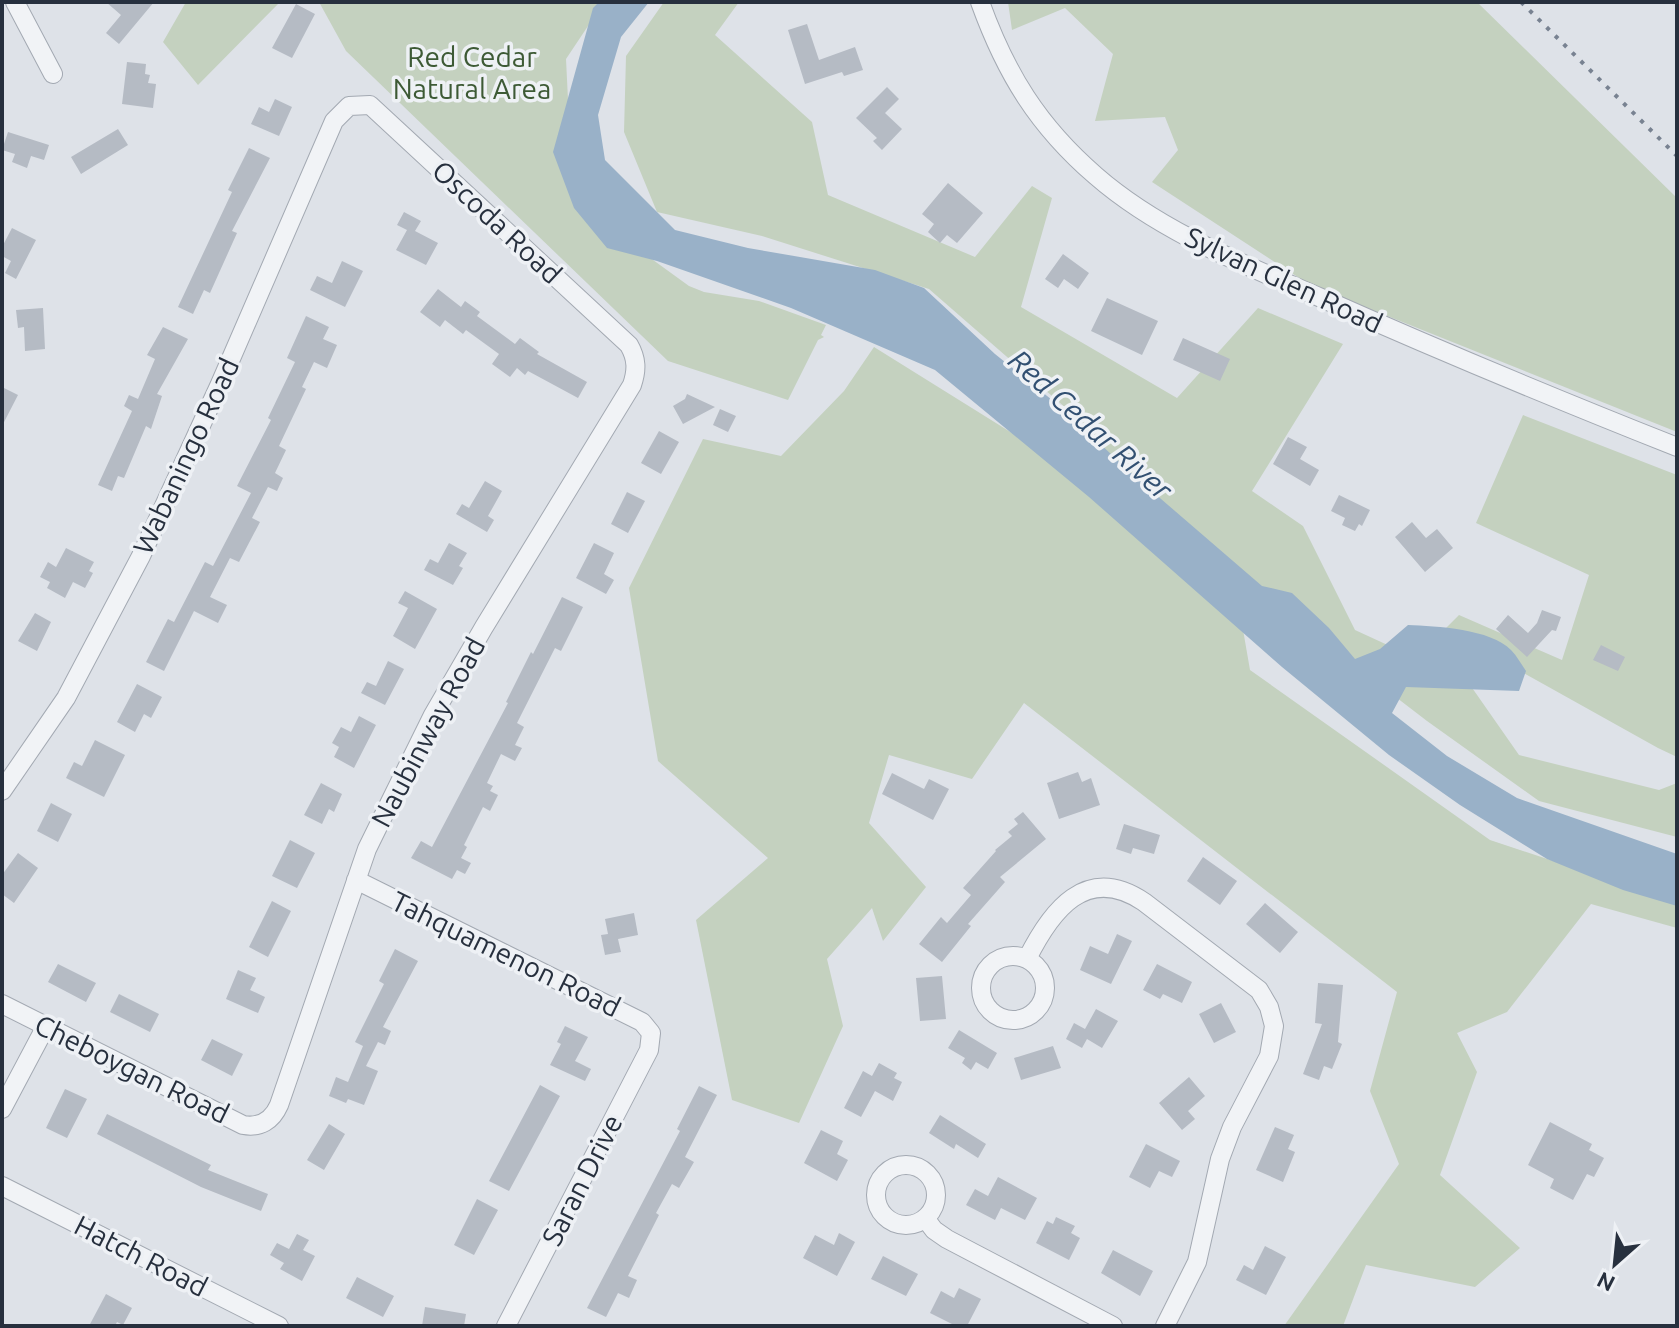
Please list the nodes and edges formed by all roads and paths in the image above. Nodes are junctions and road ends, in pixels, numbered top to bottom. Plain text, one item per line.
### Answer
1 (15, 2) edge
2 (980, 2) edge
3 (53, 74) dead end
4 (344, 109) joint
5 (636, 362) joint
6 (1677, 447) edge
7 (2, 791) edge
8 (356, 880) junction
9 (1027, 959) dead end
10 (2, 1004) edge
11 (46, 1026) junction
12 (651, 1033) joint
13 (2, 1109) edge
14 (264, 1123) joint
15 (2, 1186) edge
16 (925, 1218) dead end
17 (279, 1326) edge
18 (506, 1326) edge
19 (1113, 1326) edge
20 (1165, 1326) edge

1 - 3 street
2 - 6 street, Sylvan Glen Road
4 - 5 street, Oscoda Road
4 - 7 street, Wabaningo Road
5 - 8 street, Naubinway Road
8 - 12 street, Tahquamenon Road
8 - 14 street, Naubinway Road
9 - 20 street
10 - 11 street, Cheboygan Road
11 - 13 street
11 - 14 street, Cheboygan Road
12 - 18 street, Saran Drive
15 - 17 street, Hatch Road
16 - 19 street

